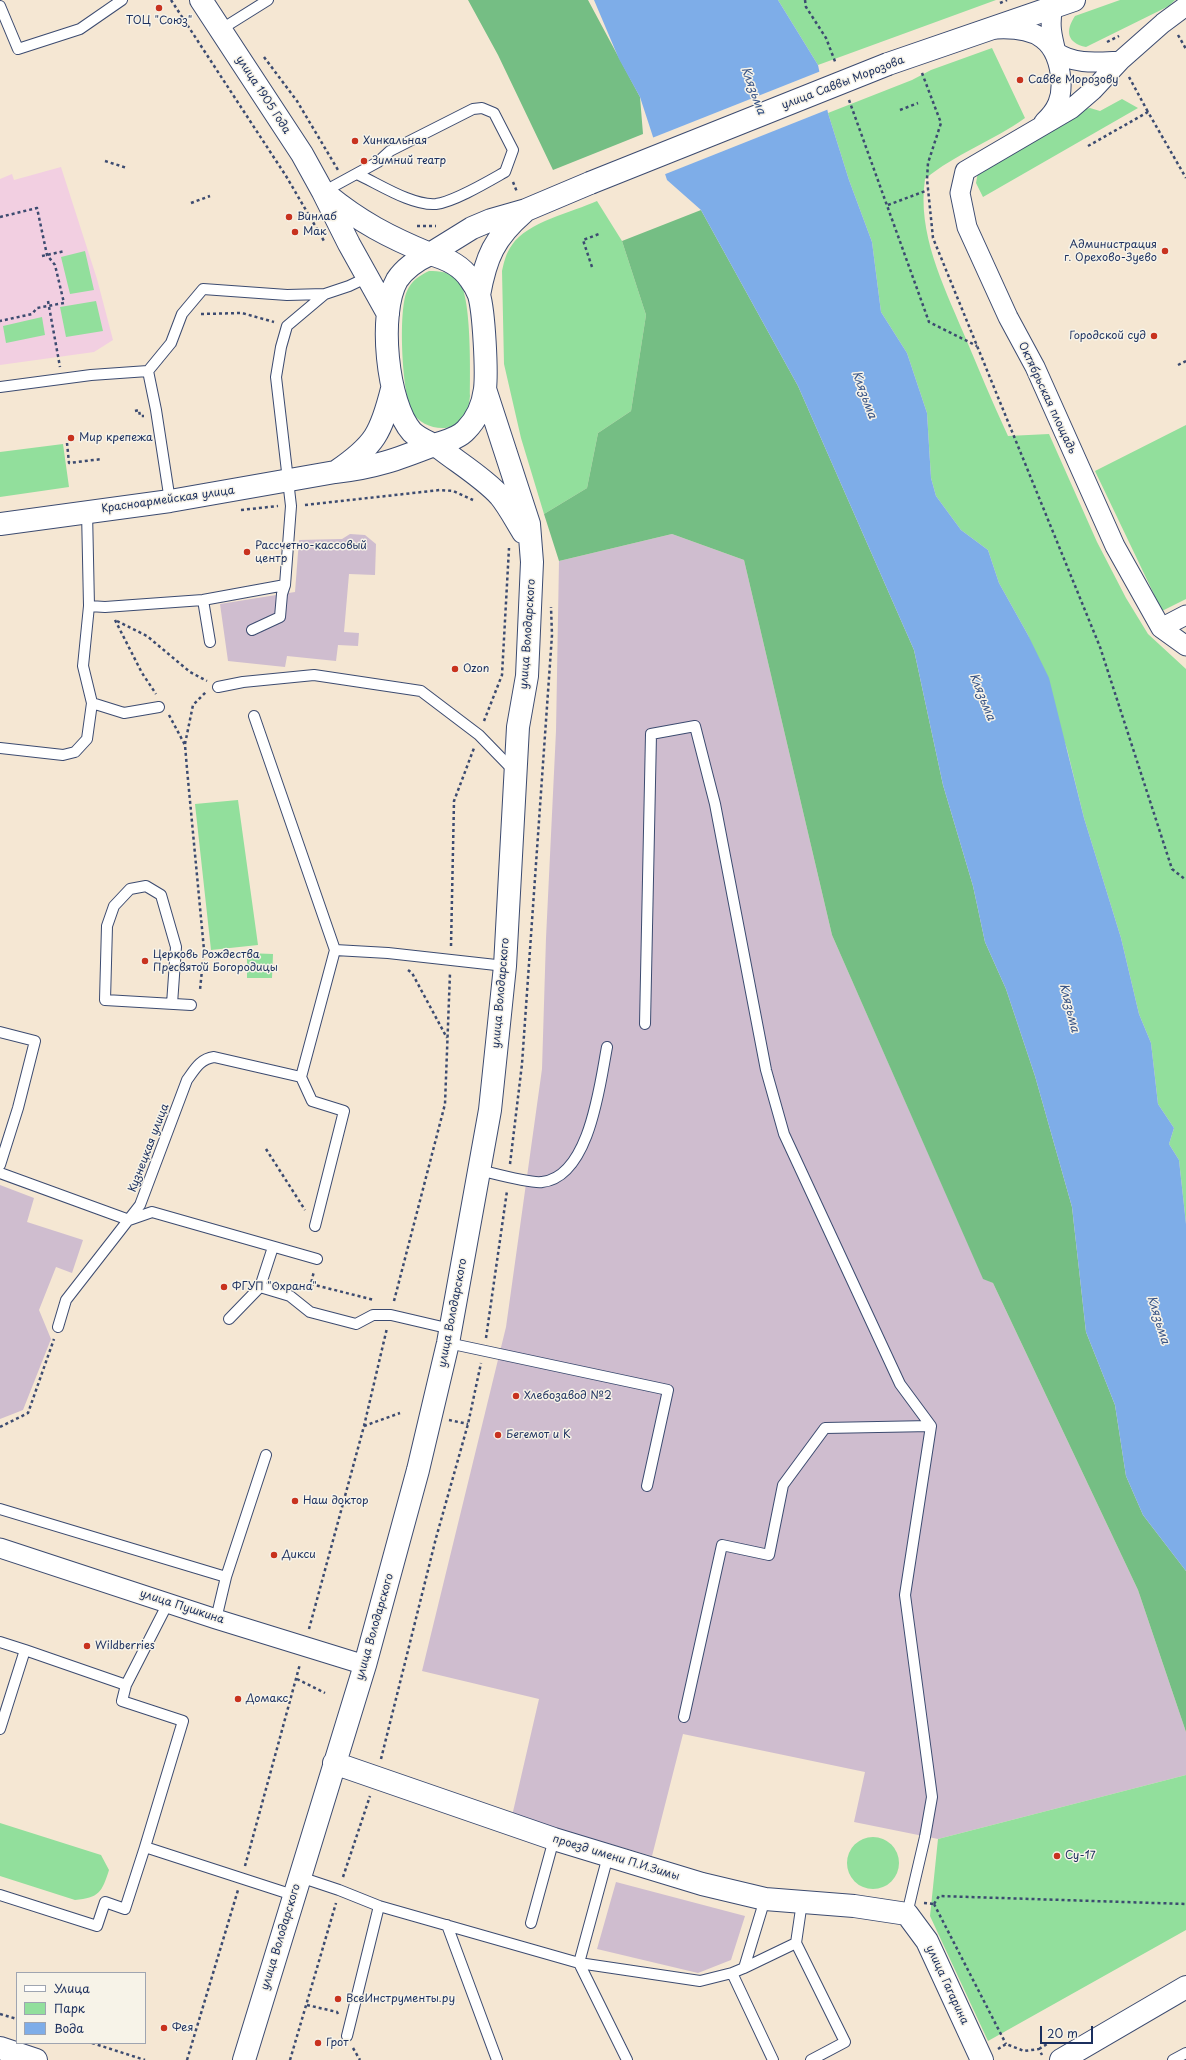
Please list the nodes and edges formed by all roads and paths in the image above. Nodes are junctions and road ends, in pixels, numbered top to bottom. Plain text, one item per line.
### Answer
1 (122, 0) edge
2 (171, 0) edge
3 (201, 0) edge
4 (268, 0) edge
5 (805, 0) edge
6 (1074, 0) edge
7 (0, 6) edge
8 (1046, 6) edge
9 (1186, 6) edge
10 (220, 30) junction
11 (983, 31) junction
12 (260, 51) dead end
13 (1056, 52) junction
14 (1120, 61) junction
15 (837, 67) dead end
16 (920, 69) dead end
17 (848, 96) dead end
18 (918, 103) dead end
19 (1144, 104) dead end
20 (900, 110) dead end
21 (1148, 112) junction
22 (1035, 131) junction
23 (1088, 146) dead end
24 (328, 153) dead end
25 (105, 161) dead end
26 (127, 168) dead end
27 (357, 174) junction
28 (1186, 178) edge
29 (513, 181) dead end
30 (928, 190) junction
31 (323, 192) junction
32 (210, 196) dead end
33 (522, 202) junction
34 (191, 204) dead end
35 (888, 205) junction
36 (0, 217) edge
37 (599, 234) dead end
38 (326, 245) dead end
39 (64, 251) dead end
40 (430, 254) junction
41 (47, 255) junction
42 (42, 256) dead end
43 (592, 267) dead end
44 (368, 277) junction
45 (324, 294) junction
46 (479, 295) junction
47 (48, 301) dead end
48 (49, 306) junction
49 (182, 314) junction
50 (388, 314) junction
51 (0, 322) edge
52 (287, 326) junction
53 (978, 346) junction
54 (1186, 361) edge
55 (1178, 365) dead end
56 (148, 371) junction
57 (63, 379) junction
58 (0, 387) edge
59 (392, 389) junction
60 (485, 389) junction
61 (135, 410) dead end
62 (140, 416) dead end
63 (67, 443) dead end
64 (435, 445) junction
65 (102, 459) dead end
66 (335, 472) junction
67 (288, 481) junction
68 (170, 501) junction
69 (332, 502) dead end
70 (478, 502) dead end
71 (87, 511) junction
72 (0, 524) edge
73 (519, 543) junction
74 (285, 585) junction
75 (203, 600) junction
76 (89, 606) junction
77 (105, 607) junction
78 (1186, 615) edge
79 (115, 620) junction
80 (1161, 628) junction
81 (252, 630) dead end
82 (210, 642) dead end
83 (1186, 646) edge
84 (218, 687) junction
85 (92, 703) junction
86 (161, 706) junction
87 (254, 716) dead end
88 (479, 735) junction
89 (184, 745) junction
90 (0, 748) edge
91 (516, 773) junction
92 (1186, 880) edge
93 (335, 950) junction
94 (388, 953) junction
95 (451, 959) junction
96 (505, 966) junction
97 (200, 990) dead end
98 (172, 1004) junction
99 (191, 1005) dead end
100 (645, 1024) dead end
101 (0, 1032) edge
102 (448, 1038) junction
103 (607, 1046) dead end
104 (301, 1077) junction
105 (266, 1149) dead end
106 (0, 1165) edge
107 (480, 1170) junction
108 (0, 1173) edge
109 (129, 1220) junction
110 (315, 1226) joint
111 (273, 1247) junction
112 (317, 1259) dead end
113 (311, 1284) dead end
114 (260, 1287) junction
115 (392, 1310) junction
116 (229, 1319) dead end
117 (58, 1327) joint
118 (450, 1336) junction
119 (400, 1413) dead end
120 (448, 1420) dead end
121 (468, 1424) dead end
122 (364, 1426) junction
123 (931, 1426) junction
124 (0, 1427) edge
125 (266, 1454) dead end
126 (647, 1486) dead end
127 (0, 1509) edge
128 (0, 1548) edge
129 (226, 1577) junction
130 (168, 1603) junction
131 (216, 1619) junction
132 (0, 1642) edge
133 (304, 1647) junction
134 (25, 1650) junction
135 (365, 1665) junction
136 (297, 1679) junction
137 (126, 1685) junction
138 (326, 1693) dead end
139 (684, 1717) dead end
140 (0, 1729) edge
141 (334, 1763) junction
142 (376, 1779) junction
143 (554, 1839) junction
144 (144, 1847) junction
145 (608, 1856) junction
146 (242, 1878) junction
147 (297, 1886) junction
148 (339, 1890) junction
149 (0, 1895) edge
150 (765, 1899) junction
151 (802, 1902) junction
152 (1186, 1904) edge
153 (379, 1906) junction
154 (907, 1914) junction
155 (531, 1923) dead end
156 (447, 1924) junction
157 (796, 1943) junction
158 (579, 1963) junction
159 (744, 1968) junction
160 (732, 1973) junction
161 (1186, 1987) edge
162 (0, 2014) edge
163 (16, 2019) edge
164 (347, 2036) dead end
165 (95, 2044) edge
166 (1006, 2044) junction
167 (0, 2048) edge
168 (1186, 2053) edge
169 (36, 2060) edge
170 (145, 2060) edge
171 (187, 2060) edge
172 (244, 2060) edge
173 (290, 2060) edge
174 (497, 2060) edge
175 (627, 2060) edge
176 (773, 2060) edge
177 (811, 2060) edge
178 (982, 2060) edge
179 (1044, 2060) edge
180 (1061, 2060) edge
181 (1173, 2060) edge

1 - 7 lane
2 - 38 path
3 - 10 main road, улица 1905 Года
4 - 10 lane
5 - 15 path
6 - 8 main road, улица Саввы Морозова
8 - 11 main road, улица Саввы Морозова
8 - 13 street
9 - 14 street
10 - 31 main road, улица 1905 Года
11 - 13 street
11 - 33 main road, улица Саввы Морозова, bridge
12 - 24 path
13 - 14 street
13 - 22 street
14 - 22 street
16 - 30 path
17 - 35 path
18 - 20 path
19 - 21 path
21 - 23 path
21 - 28 path
22 - 80 street, Октябрьская площадь
25 - 26 path
27 - 27 lane
27 - 31 lane
29 - 33 path
30 - 35 path
30 - 53 path
31 - 40 main road
31 - 44 main road, улица 1905 Года
32 - 34 path
33 - 40 main road, улица Саввы Морозова
33 - 46 main road, улица Саввы Морозова
35 - 53 path
36 - 41 path
37 - 43 path
39 - 41 path
40 - 46 main road
40 - 50 main road, улица Саввы Морозова
41 - 42 path
41 - 48 path
44 - 45 lane
44 - 50 main road, улица 1905 Года
45 - 49 lane
45 - 52 lane
46 - 60 main road
47 - 48 path
48 - 51 path
48 - 57 path
49 - 52 path
49 - 56 lane
50 - 59 main road
52 - 67 lane
53 - 92 path
54 - 55 path
56 - 57 lane
56 - 68 lane
57 - 58 lane
59 - 64 main road
59 - 66 main road
60 - 64 main road, Красноармейская улица
60 - 73 main road, улица Володарского
61 - 62 path
63 - 65 path
64 - 66 main road, Красноармейская улица
64 - 73 main road
66 - 67 main road, Красноармейская улица
67 - 68 main road, Красноармейская улица
67 - 74 lane
68 - 71 main road, Красноармейская улица
69 - 70 path
71 - 72 main road, Красноармейская улица
71 - 76 lane
73 - 88 path
73 - 91 main road, улица Володарского
74 - 75 lane
74 - 81 lane
75 - 77 lane
75 - 82 lane
76 - 77 lane
76 - 85 lane
77 - 79 path
78 - 80 street
79 - 84 path
79 - 86 path
80 - 83 street
84 - 88 lane
84 - 89 path
85 - 86 lane
85 - 90 lane
86 - 89 path
87 - 93 lane
88 - 91 lane
88 - 95 path
89 - 97 path
91 - 96 main road, улица Володарского
93 - 94 lane
93 - 104 lane
94 - 95 lane
94 - 102 path
95 - 96 lane
95 - 102 path
96 - 107 main road, улица Володарского
98 - 98 lane
98 - 99 lane
100 - 123 lane
101 - 106 lane
102 - 115 path
103 - 107 lane
104 - 109 lane, Кузнецкая улица
104 - 110 lane
105 - 110 path
107 - 118 main road, улица Володарского
108 - 109 lane
109 - 111 lane
109 - 117 lane, Кузнецкая улица
111 - 112 lane
111 - 114 lane
113 - 115 path
114 - 115 lane
114 - 116 lane
115 - 118 lane
115 - 122 path
117 - 124 path
118 - 126 lane
118 - 135 main road, улица Володарского
119 - 122 path
120 - 121 path
122 - 133 path
123 - 139 lane
123 - 154 lane
125 - 129 lane
127 - 129 lane
128 - 130 street, улица Пушкина
129 - 131 lane
130 - 131 street, улица Пушкина
130 - 137 lane
131 - 133 street, улица Пушкина
132 - 134 lane
133 - 135 street, улица Пушкина
133 - 136 path
134 - 137 lane
134 - 140 lane
135 - 141 main road, улица Володарского
136 - 138 path
136 - 146 path
137 - 144 lane
141 - 142 main road, проезд имени П.И.Зимы
141 - 147 main road, улица Володарского
142 - 143 main road, проезд имени П.И.Зимы
142 - 148 path
143 - 145 main road, проезд имени П.И.Зимы
143 - 155 lane
144 - 146 lane
144 - 149 lane
145 - 150 main road, проезд имени П.И.Зимы
145 - 158 lane
146 - 147 lane
146 - 171 path
147 - 148 lane
147 - 172 main road, улица Володарского
148 - 153 lane
148 - 173 path
150 - 151 main road, проезд имени П.И.Зимы
150 - 159 lane
151 - 154 main road, проезд имени П.И.Зимы
151 - 157 lane
152 - 166 path
153 - 156 lane
153 - 164 lane
154 - 178 main road, улица Гагарина
156 - 158 lane
156 - 174 lane
157 - 159 lane
157 - 177 lane
158 - 160 lane
158 - 175 lane
159 - 160 lane
160 - 176 lane
161 - 180 main road
162 - 163 path
165 - 170 path
166 - 178 path
166 - 179 path
167 - 169 main road
168 - 181 lane

